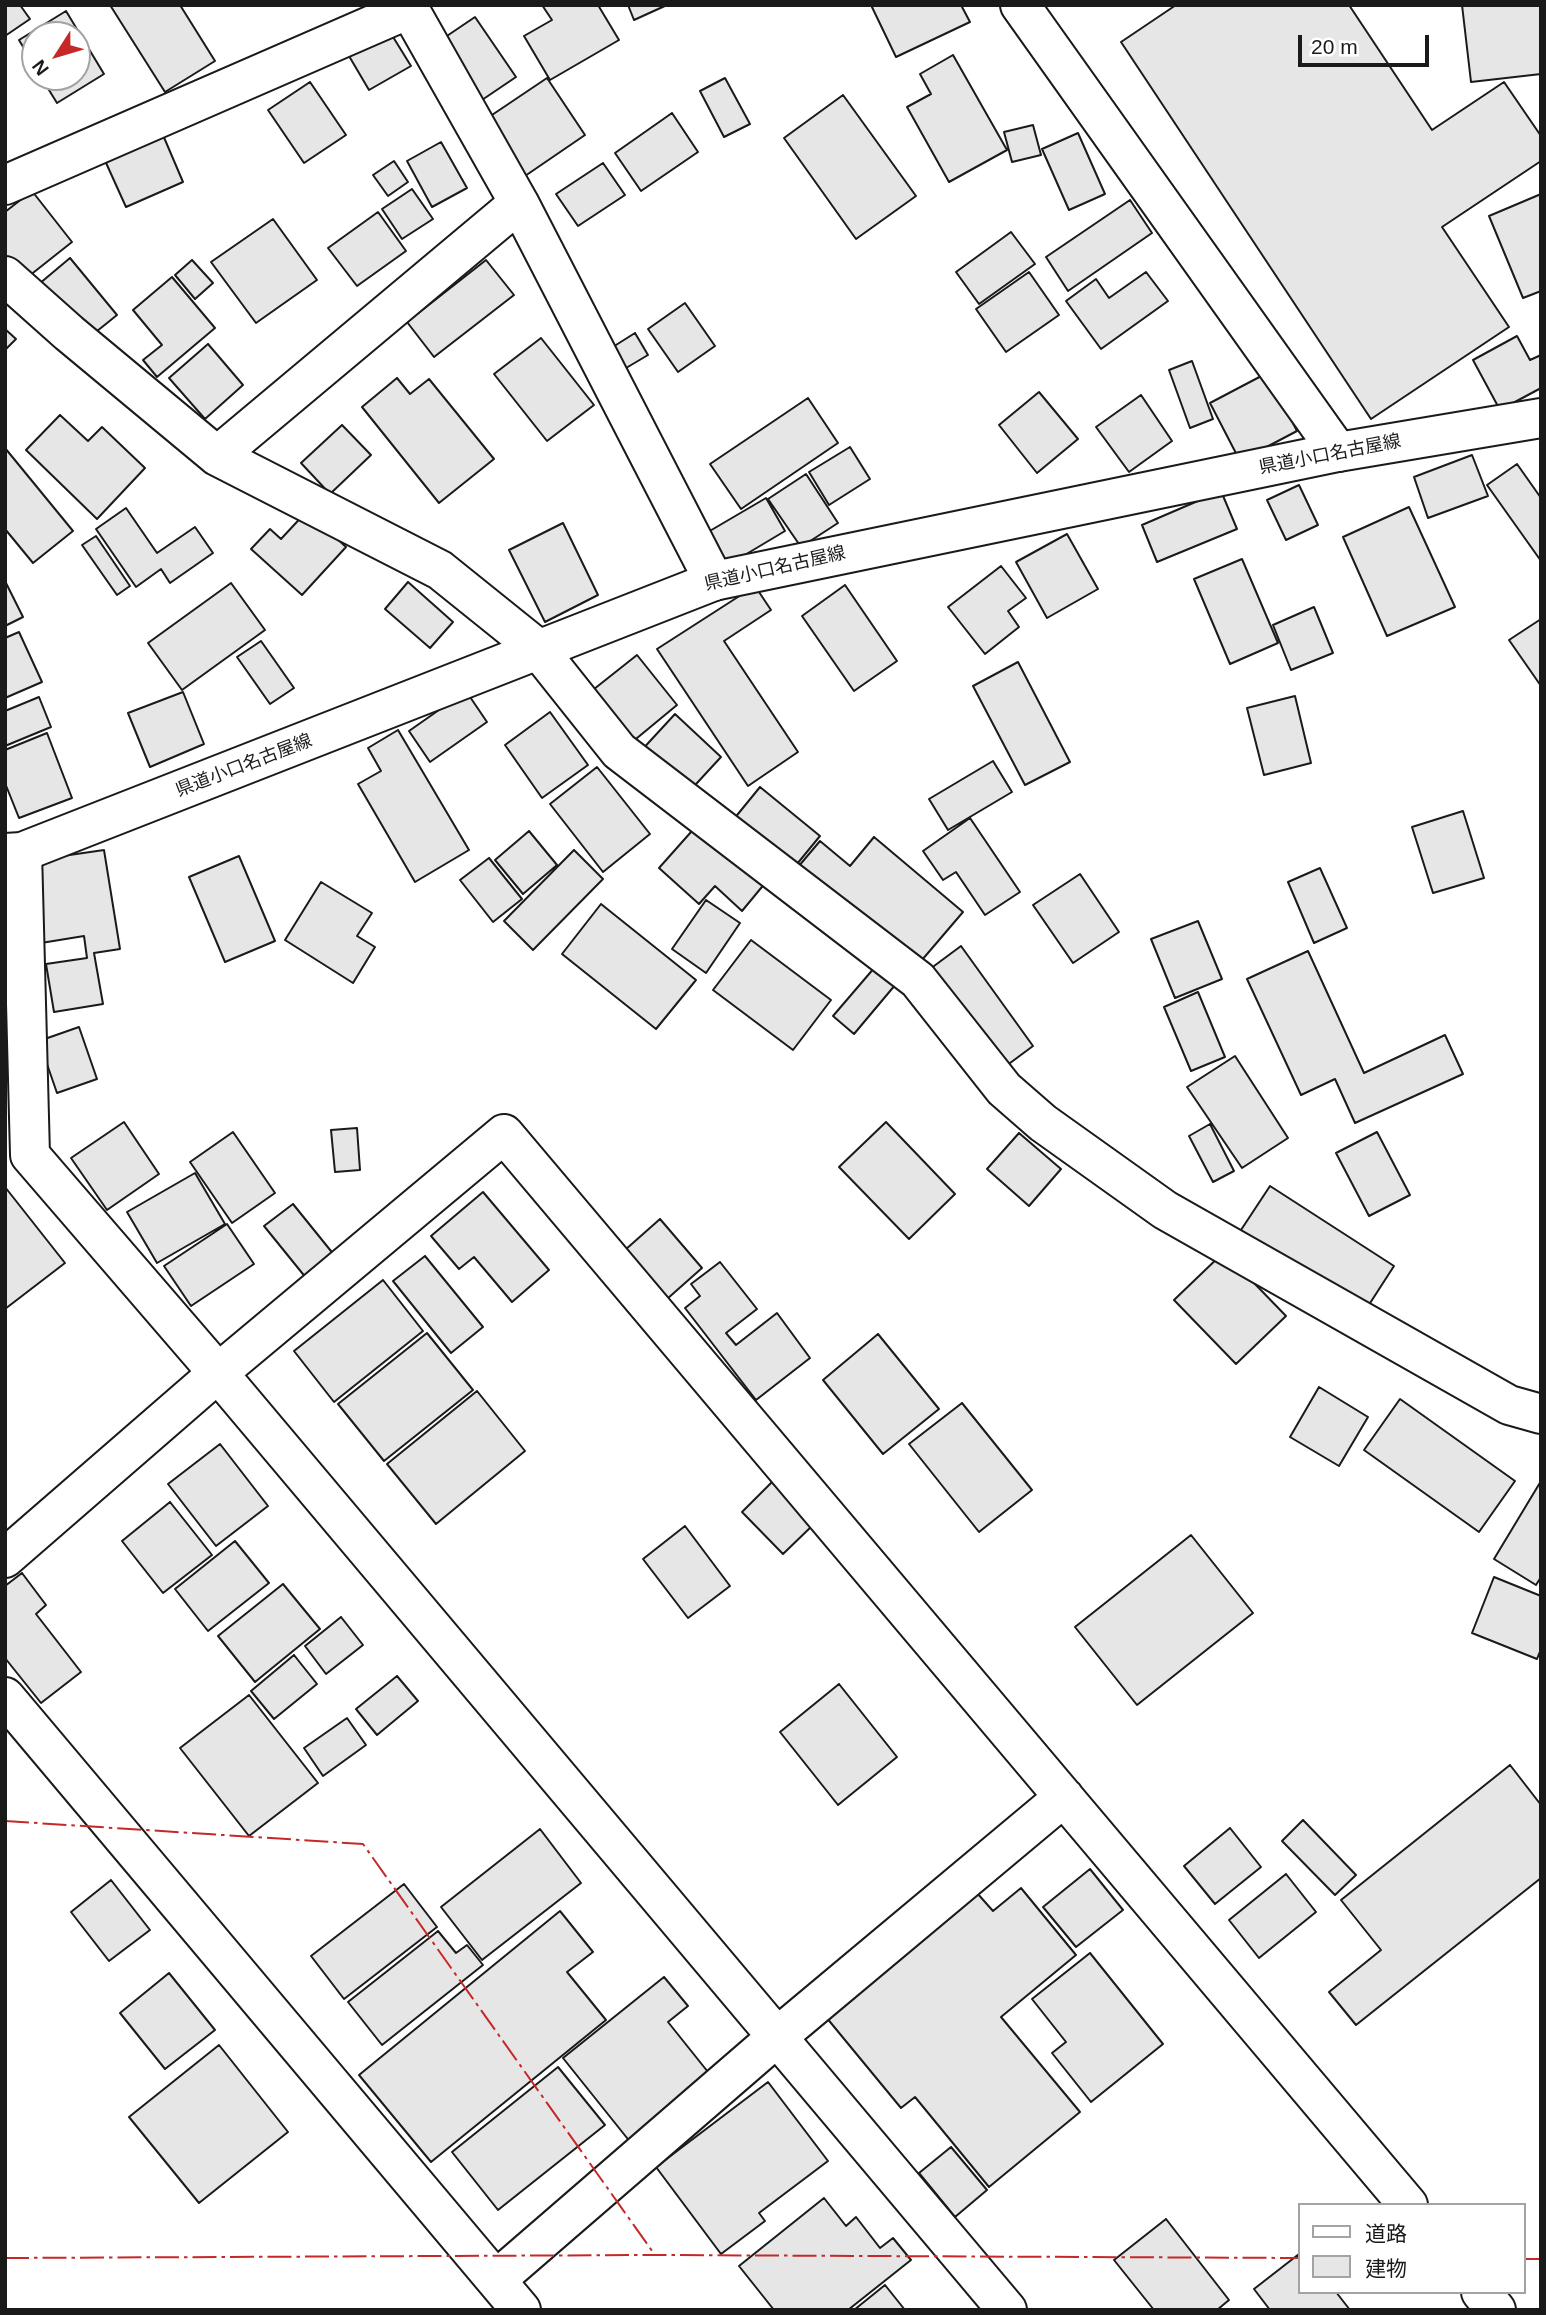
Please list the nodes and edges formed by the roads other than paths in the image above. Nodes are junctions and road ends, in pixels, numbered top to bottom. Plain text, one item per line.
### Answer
1 (1020, 5) edge
2 (408, 7) edge
3 (5, 186) edge
4 (519, 203) junction
5 (5, 275) edge
6 (1541, 418) edge
7 (1338, 452) junction
8 (217, 456) junction
9 (714, 581) junction
10 (537, 648) junction
11 (14, 853) edge
12 (218, 1373) junction
13 (1541, 1414) edge
14 (5, 1558) edge
15 (5, 1697) edge
16 (1063, 1797) junction
17 (777, 2037) junction
18 (1406, 2203) edge
19 (496, 2280) junction
20 (1483, 2294) edge
21 (521, 2310) edge
22 (1007, 2310) edge
23 (1496, 2310) edge

1 - 7 street
2 - 3 street
2 - 4 street
4 - 8 street
4 - 9 street
5 - 8 street
6 - 7 street, 県道小口名古屋線
7 - 9 street, 県道小口名古屋線
8 - 10 street
9 - 10 street, 県道小口名古屋線
10 - 11 street, 県道小口名古屋線
10 - 13 street
11 - 12 street
12 - 14 street
12 - 16 street
12 - 17 street
15 - 19 street
16 - 17 street
16 - 18 street
17 - 19 street
17 - 22 street
19 - 21 street
20 - 23 street

